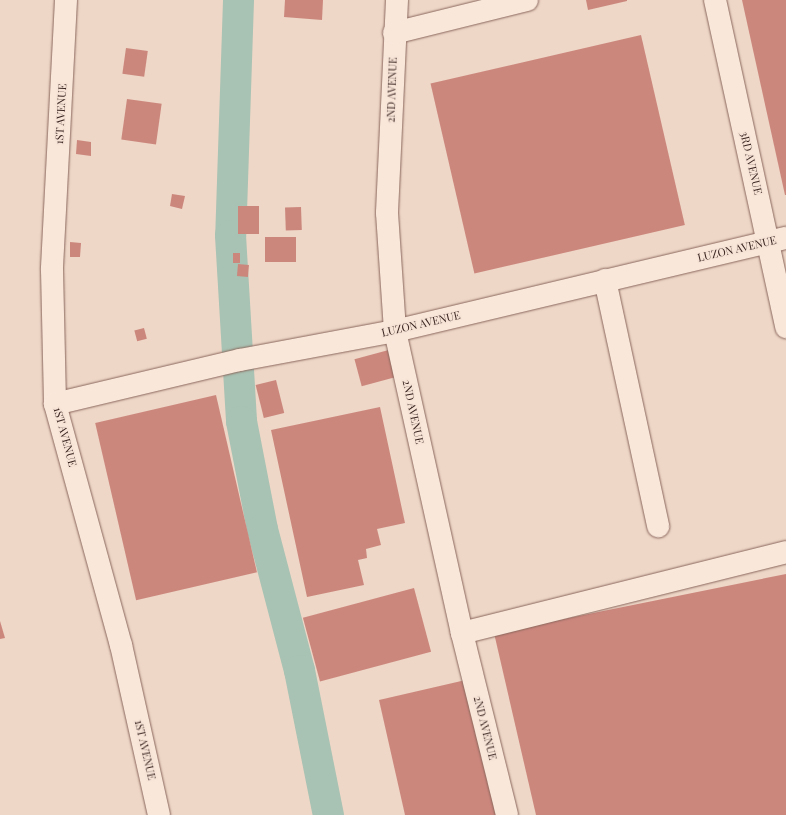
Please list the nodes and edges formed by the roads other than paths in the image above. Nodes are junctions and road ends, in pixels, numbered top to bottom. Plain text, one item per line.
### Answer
1 (66, 0) edge
2 (397, 0) edge
3 (528, 0) edge
4 (715, 0) edge
5 (394, 33) junction
6 (777, 240) edge
7 (605, 280) junction
8 (786, 327) edge
9 (395, 331) junction
10 (55, 404) junction
11 (658, 526) dead end
12 (786, 552) edge
13 (462, 633) junction
14 (159, 815) edge
15 (507, 815) edge

1 - 10 street, 1ST AVENUE
2 - 5 street, 2ND AVENUE
3 - 5 street
4 - 6 street, 3RD AVENUE
5 - 9 street, 2ND AVENUE
6 - 7 street, LUZON AVENUE
6 - 8 street, 3RD AVENUE
7 - 9 street, LUZON AVENUE
7 - 11 street
9 - 10 street, LUZON AVENUE
9 - 13 street, 2ND AVENUE
10 - 14 street, 1ST AVENUE
12 - 13 street
13 - 15 street, 2ND AVENUE

